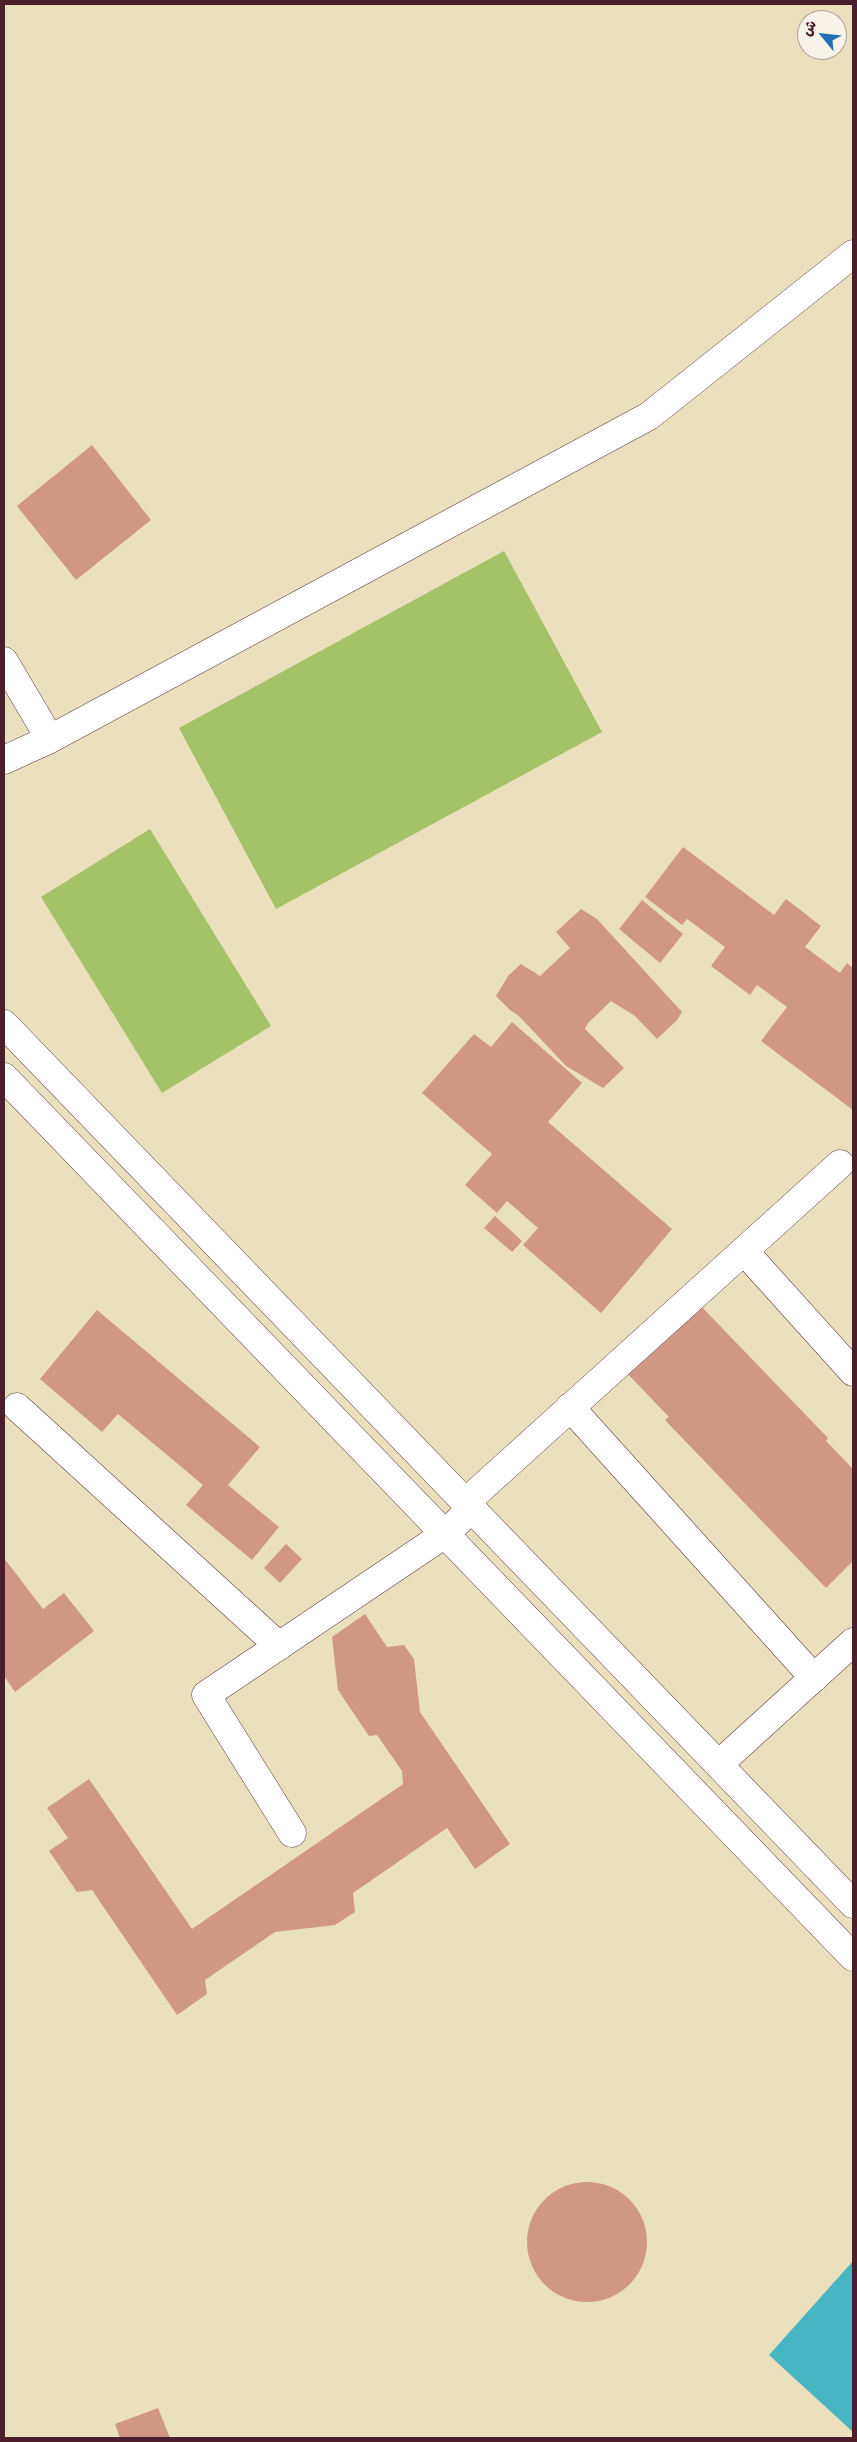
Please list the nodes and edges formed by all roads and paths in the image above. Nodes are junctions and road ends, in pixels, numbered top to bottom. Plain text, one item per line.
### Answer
1 (853, 254) edge
2 (4, 661) edge
3 (50, 739) junction
4 (4, 760) edge
5 (4, 1024) edge
6 (4, 1077) edge
7 (840, 1164) dead end
8 (744, 1250) junction
9 (853, 1372) edge
10 (17, 1407) dead end
11 (570, 1408) junction
12 (469, 1505) junction
13 (445, 1534) junction
14 (853, 1642) edge
15 (279, 1646) junction
16 (814, 1678) junction
17 (719, 1764) junction
18 (292, 1833) dead end
19 (853, 1904) edge
20 (853, 1957) edge

1 - 3 street
2 - 3 street
3 - 4 street
5 - 12 street
6 - 13 street
7 - 8 street
8 - 9 street
8 - 11 street
10 - 15 street
11 - 12 street
11 - 16 street
12 - 13 street
12 - 17 street
13 - 15 street
13 - 20 street
14 - 16 street
15 - 18 street
16 - 17 street
17 - 19 street

